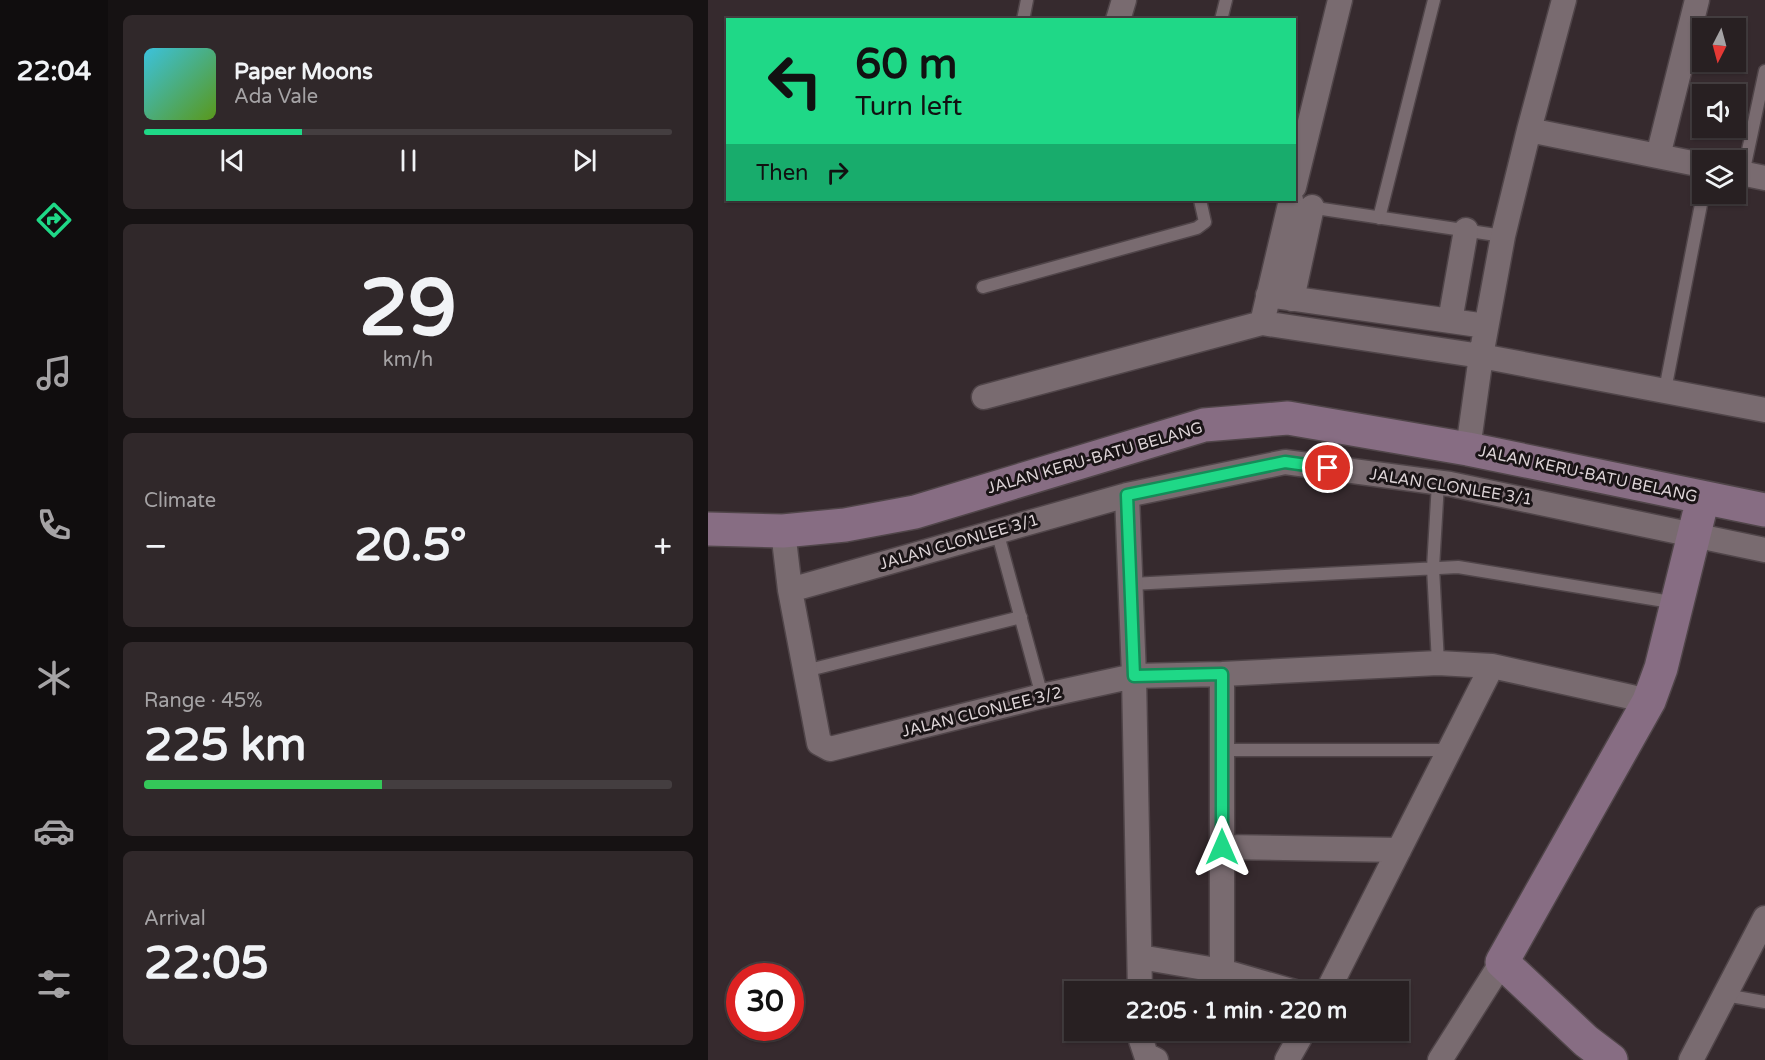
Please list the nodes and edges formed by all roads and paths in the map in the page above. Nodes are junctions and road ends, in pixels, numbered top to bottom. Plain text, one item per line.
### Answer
1 (1027, 0) edge
2 (1124, 0) edge
3 (1226, 0) edge
4 (1340, 0) edge
5 (1434, 0) edge
6 (1564, 0) edge
7 (1697, 0) edge
8 (1023, 18) edge
9 (1119, 18) edge
10 (1222, 18) edge
11 (1765, 71) edge
12 (1529, 130) junction
13 (1298, 156) edge
14 (1658, 156) junction
15 (1692, 163) edge
16 (1748, 175) edge
17 (1297, 199) edge
18 (1200, 201) edge
19 (1701, 204) edge
20 (1379, 218) junction
21 (1466, 230) junction
22 (1503, 236) junction
23 (983, 287) dead end
24 (1280, 297) junction
25 (1450, 321) junction
26 (1262, 323) junction
27 (1486, 326) junction
28 (1481, 356) junction
29 (1665, 390) junction
30 (984, 397) dead end
31 (1765, 410) edge
32 (1461, 448) junction
33 (1444, 483) junction
34 (1127, 495) junction
35 (1703, 498) junction
36 (1765, 510) edge
37 (708, 529) edge
38 (783, 531) junction
39 (997, 531) junction
40 (1694, 535) junction
41 (1765, 549) edge
42 (1433, 568) junction
43 (1131, 584) junction
44 (790, 590) junction
45 (1678, 603) junction
46 (1021, 617) junction
47 (1438, 663) junction
48 (1492, 666) junction
49 (805, 671) junction
50 (1222, 674) junction
51 (1134, 676) junction
52 (1042, 696) junction
53 (1649, 701) junction
54 (1222, 750) junction
55 (1451, 750) junction
56 (1222, 847) junction
57 (1399, 850) junction
58 (1765, 918) edge
59 (1140, 957) junction
60 (1502, 962) junction
61 (1222, 970) junction
62 (1140, 981) edge
63 (1258, 981) edge
64 (1333, 981) edge
65 (1725, 995) junction
66 (1765, 1002) edge
67 (1141, 1041) edge
68 (1298, 1041) edge
69 (1591, 1054) edge
70 (1156, 1060) edge
71 (1287, 1060) edge
72 (1440, 1060) edge
73 (1691, 1060) edge

1 - 8 lane
2 - 9 street
3 - 10 lane
4 - 13 street
5 - 20 lane
6 - 12 street
7 - 14 street
11 - 16 lane
12 - 14 street
12 - 22 street
13 - 17 street
14 - 15 street
17 - 20 lane
17 - 24 street
18 - 23 lane
19 - 29 lane
20 - 21 lane
21 - 22 lane
21 - 25 street
22 - 27 street
24 - 25 street
24 - 26 street
25 - 27 street
26 - 28 street
26 - 30 street
27 - 28 street
28 - 29 street
28 - 32 street
29 - 31 street
32 - 33 street
32 - 35 street, JALAN KERU-BATU BELANG
32 - 38 street, JALAN KERU-BATU BELANG
33 - 34 street, JALAN CLONLEE 3/1
33 - 40 street, JALAN CLONLEE 3/1
33 - 42 lane
34 - 39 street, JALAN CLONLEE 3/1
34 - 43 street
35 - 36 street, JALAN KERU-BATU BELANG
35 - 40 street
37 - 38 street, JALAN KERU-BATU BELANG
38 - 44 street
39 - 44 street, JALAN CLONLEE 3/1
39 - 46 lane
40 - 41 street, JALAN CLONLEE 3/1
40 - 45 street
42 - 43 lane
42 - 45 lane
42 - 47 lane
43 - 51 street
44 - 49 street
45 - 53 street
46 - 49 lane
46 - 52 lane
47 - 48 street, JALAN CLONLEE 3/2
47 - 50 street, JALAN CLONLEE 3/2
48 - 53 street, JALAN CLONLEE 3/2
48 - 55 street
49 - 52 street, JALAN CLONLEE 3/2
50 - 51 street, JALAN CLONLEE 3/2
50 - 54 street
51 - 52 street, JALAN CLONLEE 3/2
51 - 59 street
53 - 60 street
54 - 55 lane
54 - 56 street
55 - 57 street
56 - 57 street
56 - 61 street
57 - 64 street
58 - 65 street
59 - 61 street
59 - 62 street
60 - 69 street
60 - 72 street
61 - 63 street
65 - 66 lane
65 - 73 street
67 - 70 street
68 - 71 street

